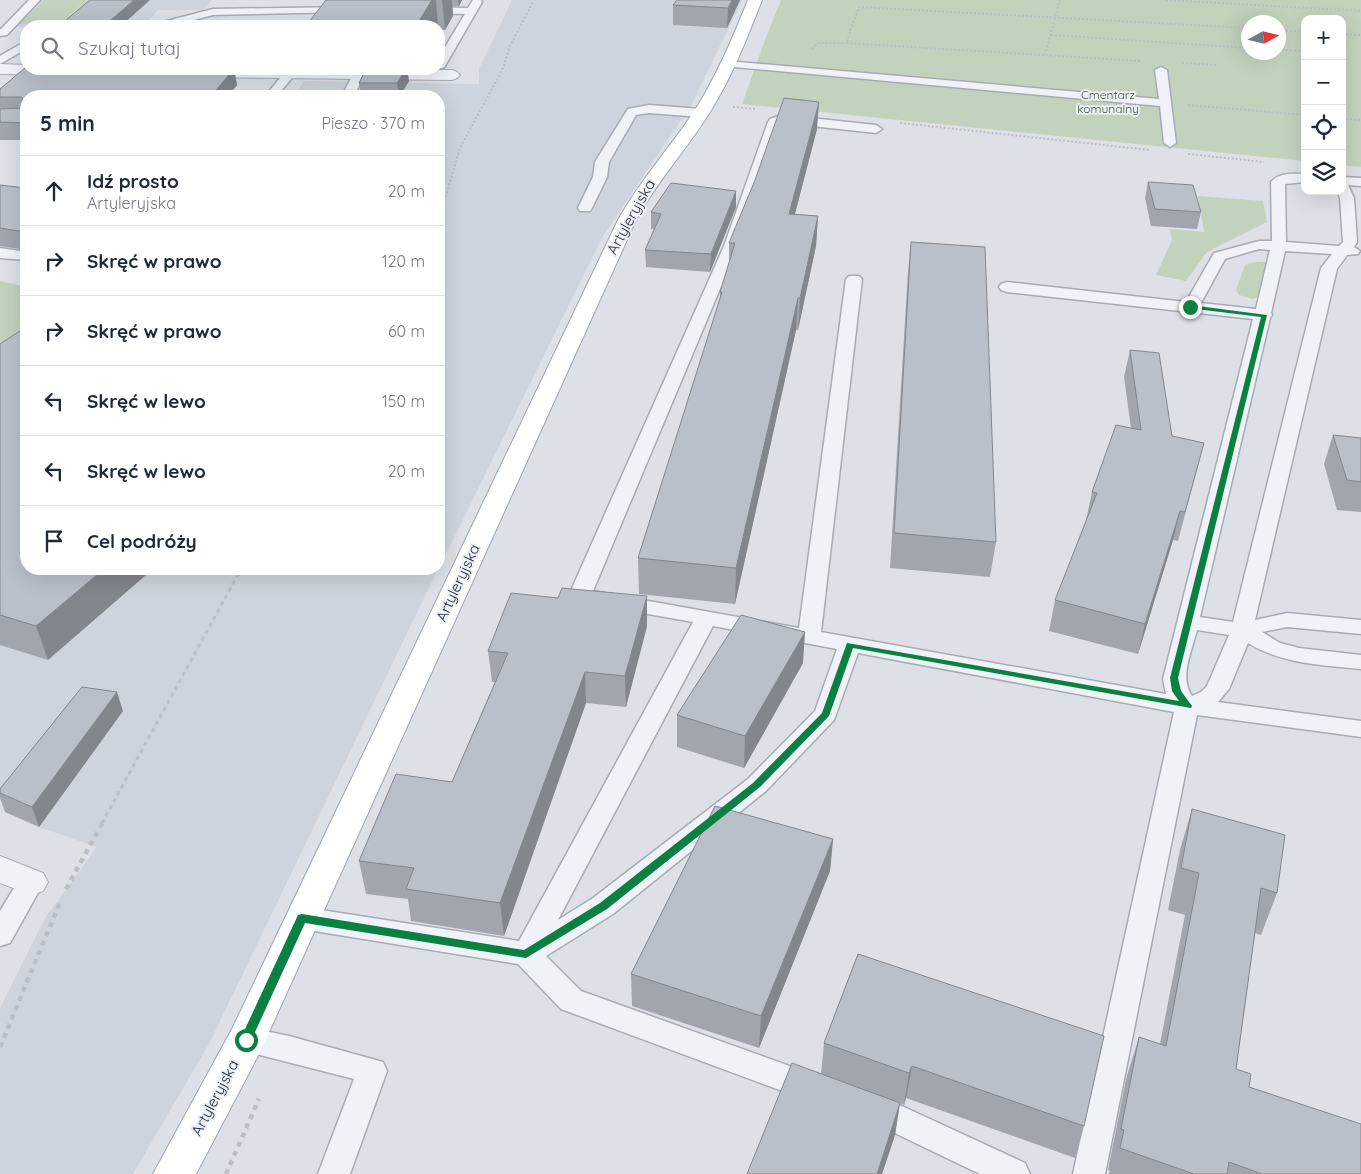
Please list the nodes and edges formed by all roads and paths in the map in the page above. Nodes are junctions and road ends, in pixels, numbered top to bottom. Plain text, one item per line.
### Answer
1 (35, 0) edge
2 (478, 0) edge
3 (534, 0) edge
4 (755, 0) edge
5 (861, 0) edge
6 (1060, 0) edge
7 (1166, 0) edge
8 (859, 7) junction
9 (356, 10) edge
10 (414, 10) edge
11 (471, 11) junction
12 (1361, 11) edge
13 (1056, 18) junction
14 (182, 20) edge
15 (1241, 28) edge
16 (1286, 31) edge
17 (1301, 32) edge
18 (1, 33) edge
19 (18, 33) dead end
20 (1346, 34) edge
21 (1361, 34) edge
22 (1051, 35) junction
23 (445, 39) edge
24 (455, 40) junction
25 (20, 48) edge
26 (1241, 48) edge
27 (1286, 50) edge
28 (1301, 51) edge
29 (1045, 55) junction
30 (445, 57) edge
31 (0, 61) edge
32 (1145, 61) dead end
33 (1180, 63) dead end
34 (728, 64) junction
35 (1218, 66) dead end
36 (0, 70) edge
37 (20, 70) edge
38 (1161, 70) dead end
39 (445, 73) edge
40 (288, 75) edge
41 (358, 75) edge
42 (452, 75) dead end
43 (276, 90) edge
44 (351, 90) edge
45 (1166, 102) junction
46 (728, 106) dead end
47 (756, 109) dead end
48 (701, 113) junction
49 (1301, 115) edge
50 (1346, 119) edge
51 (1360, 120) edge
52 (896, 123) dead end
53 (876, 129) dead end
54 (1170, 143) dead end
55 (1159, 151) dead end
56 (1188, 154) dead end
57 (1267, 162) dead end
58 (1301, 178) edge
59 (1346, 181) edge
60 (1361, 182) edge
61 (1346, 195) edge
62 (445, 199) edge
63 (585, 208) dead end
64 (1279, 246) junction
65 (1353, 251) edge
66 (0, 252) edge
67 (20, 255) edge
68 (854, 279) dead end
69 (1008, 287) dead end
70 (1190, 307) junction
71 (1264, 315) junction
72 (237, 575) edge
73 (706, 618) junction
74 (1187, 622) junction
75 (1361, 627) edge
76 (1242, 630) junction
77 (809, 637) junction
78 (850, 645) junction
79 (1361, 662) edge
80 (1187, 706) junction
81 (1361, 729) edge
82 (0, 869) edge
83 (31, 882) junction
84 (66, 889) junction
85 (302, 918) junction
86 (0, 935) edge
87 (526, 954) junction
88 (246, 1040) junction
89 (0, 1047) edge
90 (174, 1174) edge
91 (334, 1174) edge
92 (1014, 1174) edge
93 (1089, 1174) edge

1 - 18 lane
2 - 11 lane
3 - 62 path
4 - 34 main road, Artyleryjska
5 - 8 path
6 - 13 path
7 - 12 path
8 - 13 path
8 - 29 path
9 - 14 lane
10 - 11 lane
11 - 24 lane
13 - 15 path
13 - 22 path
16 - 17 path
18 - 19 lane
20 - 21 path
22 - 26 path
22 - 29 path
23 - 24 lane
24 - 30 lane
25 - 31 lane
27 - 28 path
29 - 32 path
33 - 35 path
34 - 45 lane
34 - 48 main road, Artyleryjska
36 - 37 street
38 - 45 lane
39 - 42 street
40 - 43 lane
41 - 44 lane
45 - 49 path
45 - 54 lane
46 - 47 path
48 - 63 lane
48 - 85 main road, Artyleryjska
50 - 51 path
52 - 55 path
53 - 73 lane
56 - 57 path
58 - 64 lane
59 - 60 lane
61 - 65 lane
64 - 65 lane
64 - 70 lane
64 - 71 lane
65 - 76 lane
66 - 67 lane
68 - 77 lane
69 - 70 lane
70 - 71 lane
71 - 74 lane
72 - 84 path
73 - 77 lane
73 - 87 lane
74 - 76 lane
74 - 80 lane
75 - 76 lane
76 - 79 lane
76 - 80 lane
77 - 78 lane
78 - 80 lane
78 - 87 lane
80 - 81 lane
80 - 93 lane
82 - 83 street
83 - 84 path
83 - 86 lane
84 - 89 path
85 - 87 lane
85 - 88 main road, Artyleryjska
87 - 92 lane
88 - 90 main road, Artyleryjska
88 - 91 lane

